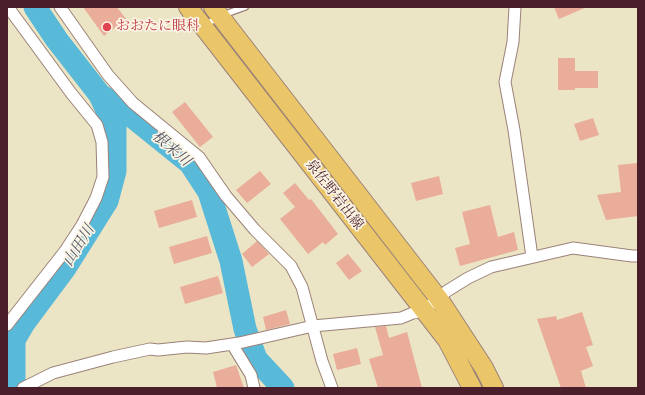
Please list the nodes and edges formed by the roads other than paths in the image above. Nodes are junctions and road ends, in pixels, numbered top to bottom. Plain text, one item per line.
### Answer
1 (8, 7) edge
2 (60, 7) edge
3 (188, 7) edge
4 (245, 7) edge
5 (515, 7) edge
6 (217, 12) edge
7 (202, 27) junction
8 (638, 256) edge
9 (532, 257) junction
10 (438, 299) junction
11 (423, 310) junction
12 (7, 325) edge
13 (313, 326) junction
14 (236, 343) junction
15 (25, 387) edge
16 (254, 388) edge
17 (332, 388) edge
18 (472, 388) edge
19 (494, 388) edge

1 - 12 street
2 - 13 street
3 - 7 main road, 泉佐野岩出線
4 - 6 lane
5 - 9 street
6 - 7 lane
6 - 10 main road, 泉佐野岩出線
7 - 11 main road, 泉佐野岩出線
8 - 9 street
9 - 10 street
10 - 11 street
10 - 19 main road, 泉佐野岩出線
11 - 13 street
11 - 18 main road, 泉佐野岩出線
13 - 14 street
13 - 17 street
14 - 15 street
14 - 16 street

